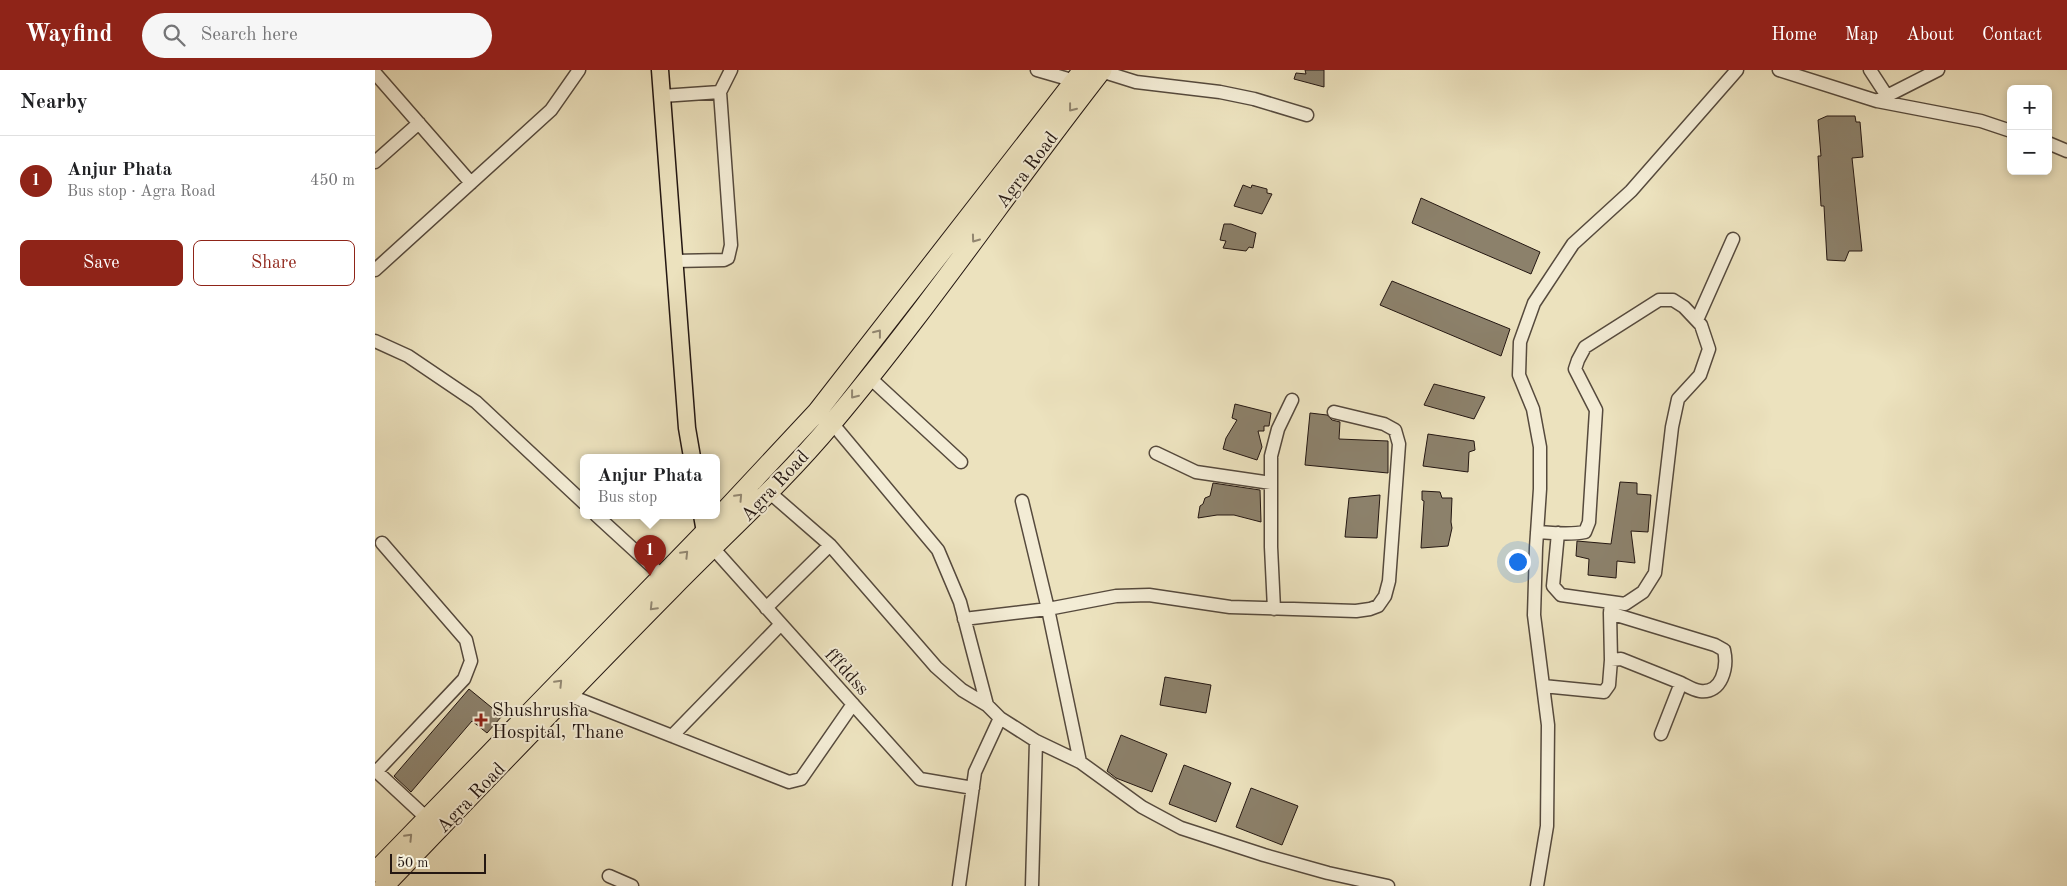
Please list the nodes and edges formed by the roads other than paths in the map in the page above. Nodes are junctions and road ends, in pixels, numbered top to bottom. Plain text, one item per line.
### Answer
1 (579, 70) edge
2 (660, 70) edge
3 (731, 70) edge
4 (1037, 70) edge
5 (1737, 70) edge
6 (1870, 70) edge
7 (1939, 70) edge
8 (1789, 71) edge
9 (375, 73) edge
10 (1090, 73) edge
11 (720, 92) junction
12 (662, 96) junction
13 (1882, 98) junction
14 (1307, 115) dead end
15 (419, 123) junction
16 (2008, 130) edge
17 (2052, 145) edge
18 (2067, 151) edge
19 (375, 162) edge
20 (471, 183) junction
21 (1733, 239) dead end
22 (674, 260) junction
23 (375, 270) edge
24 (1697, 320) junction
25 (375, 341) edge
26 (869, 376) junction
27 (1292, 400) dead end
28 (817, 412) junction
29 (1334, 412) dead end
30 (832, 423) junction
31 (1156, 453) dead end
32 (691, 454) edge
33 (961, 462) dead end
34 (1271, 483) junction
35 (769, 492) junction
36 (580, 499) edge
37 (1022, 501) dead end
38 (720, 518) edge
39 (601, 519) edge
40 (719, 519) edge
41 (707, 532) edge
42 (1537, 532) junction
43 (1558, 533) junction
44 (382, 543) dead end
45 (830, 546) junction
46 (669, 581) junction
47 (1611, 607) junction
48 (766, 608) junction
49 (1048, 609) junction
50 (1274, 609) junction
51 (964, 619) junction
52 (781, 624) junction
53 (1611, 660) junction
54 (1681, 683) junction
55 (1543, 686) junction
56 (568, 695) junction
57 (853, 704) junction
58 (987, 705) junction
59 (1000, 718) junction
60 (1661, 734) dead end
61 (672, 736) junction
62 (1036, 741) junction
63 (1080, 762) junction
64 (376, 771) edge
65 (973, 788) junction
66 (433, 824) junction
67 (375, 872) edge
68 (609, 876) dead end
69 (384, 886) edge
70 (632, 886) edge
71 (959, 886) edge
72 (1031, 886) edge
73 (1388, 886) edge
74 (1537, 886) edge

1 - 20 street
2 - 12 main road
3 - 11 street
4 - 10 street
5 - 42 street
6 - 13 street
7 - 13 street
8 - 13 street
9 - 15 street
10 - 14 street
10 -> 26 highway, Agra Road
28 -> 10 highway, Agra Road
11 - 12 street
11 - 22 street
12 - 22 main road
13 - 16 street
15 - 19 street
15 - 20 street
17 - 18 street
20 - 23 street
21 - 24 street
22 - 32 main road
24 - 43 street
24 - 47 street
25 - 36 street
26 -> 30 highway, Agra Road
26 - 33 street
27 - 34 street
28 - 30 street
38 -> 28 highway, Agra Road
29 - 50 street
30 - 35 highway, Agra Road
30 - 51 street
31 - 34 street
34 - 50 street
35 - 41 highway, Agra Road
35 - 45 street
37 - 49 street
39 - 46 street
41 -> 40 highway, Agra Road
41 - 46 highway
41 - 48 street, fffddss
42 - 43 street
42 - 55 street
43 - 47 street
44 - 64 street
45 - 48 street
45 - 58 street
46 -> 56 highway, Agra Road
66 -> 46 highway
47 - 53 street
47 - 54 street
48 - 52 street, fffddss
49 - 50 street
49 - 51 street
49 - 63 street
51 - 58 street
52 - 57 street, fffddss
52 - 61 street
53 - 54 street
53 - 55 street
54 - 60 street
55 - 74 street
56 - 61 street
56 - 66 highway, Agra Road
57 - 61 street
57 - 65 street, fffddss
58 - 59 street
59 - 62 street
59 - 65 street
62 - 63 street
62 - 72 street
63 - 73 street
64 - 66 street
65 - 71 street
67 -> 66 highway
66 - 69 highway, Agra Road
68 - 70 street

